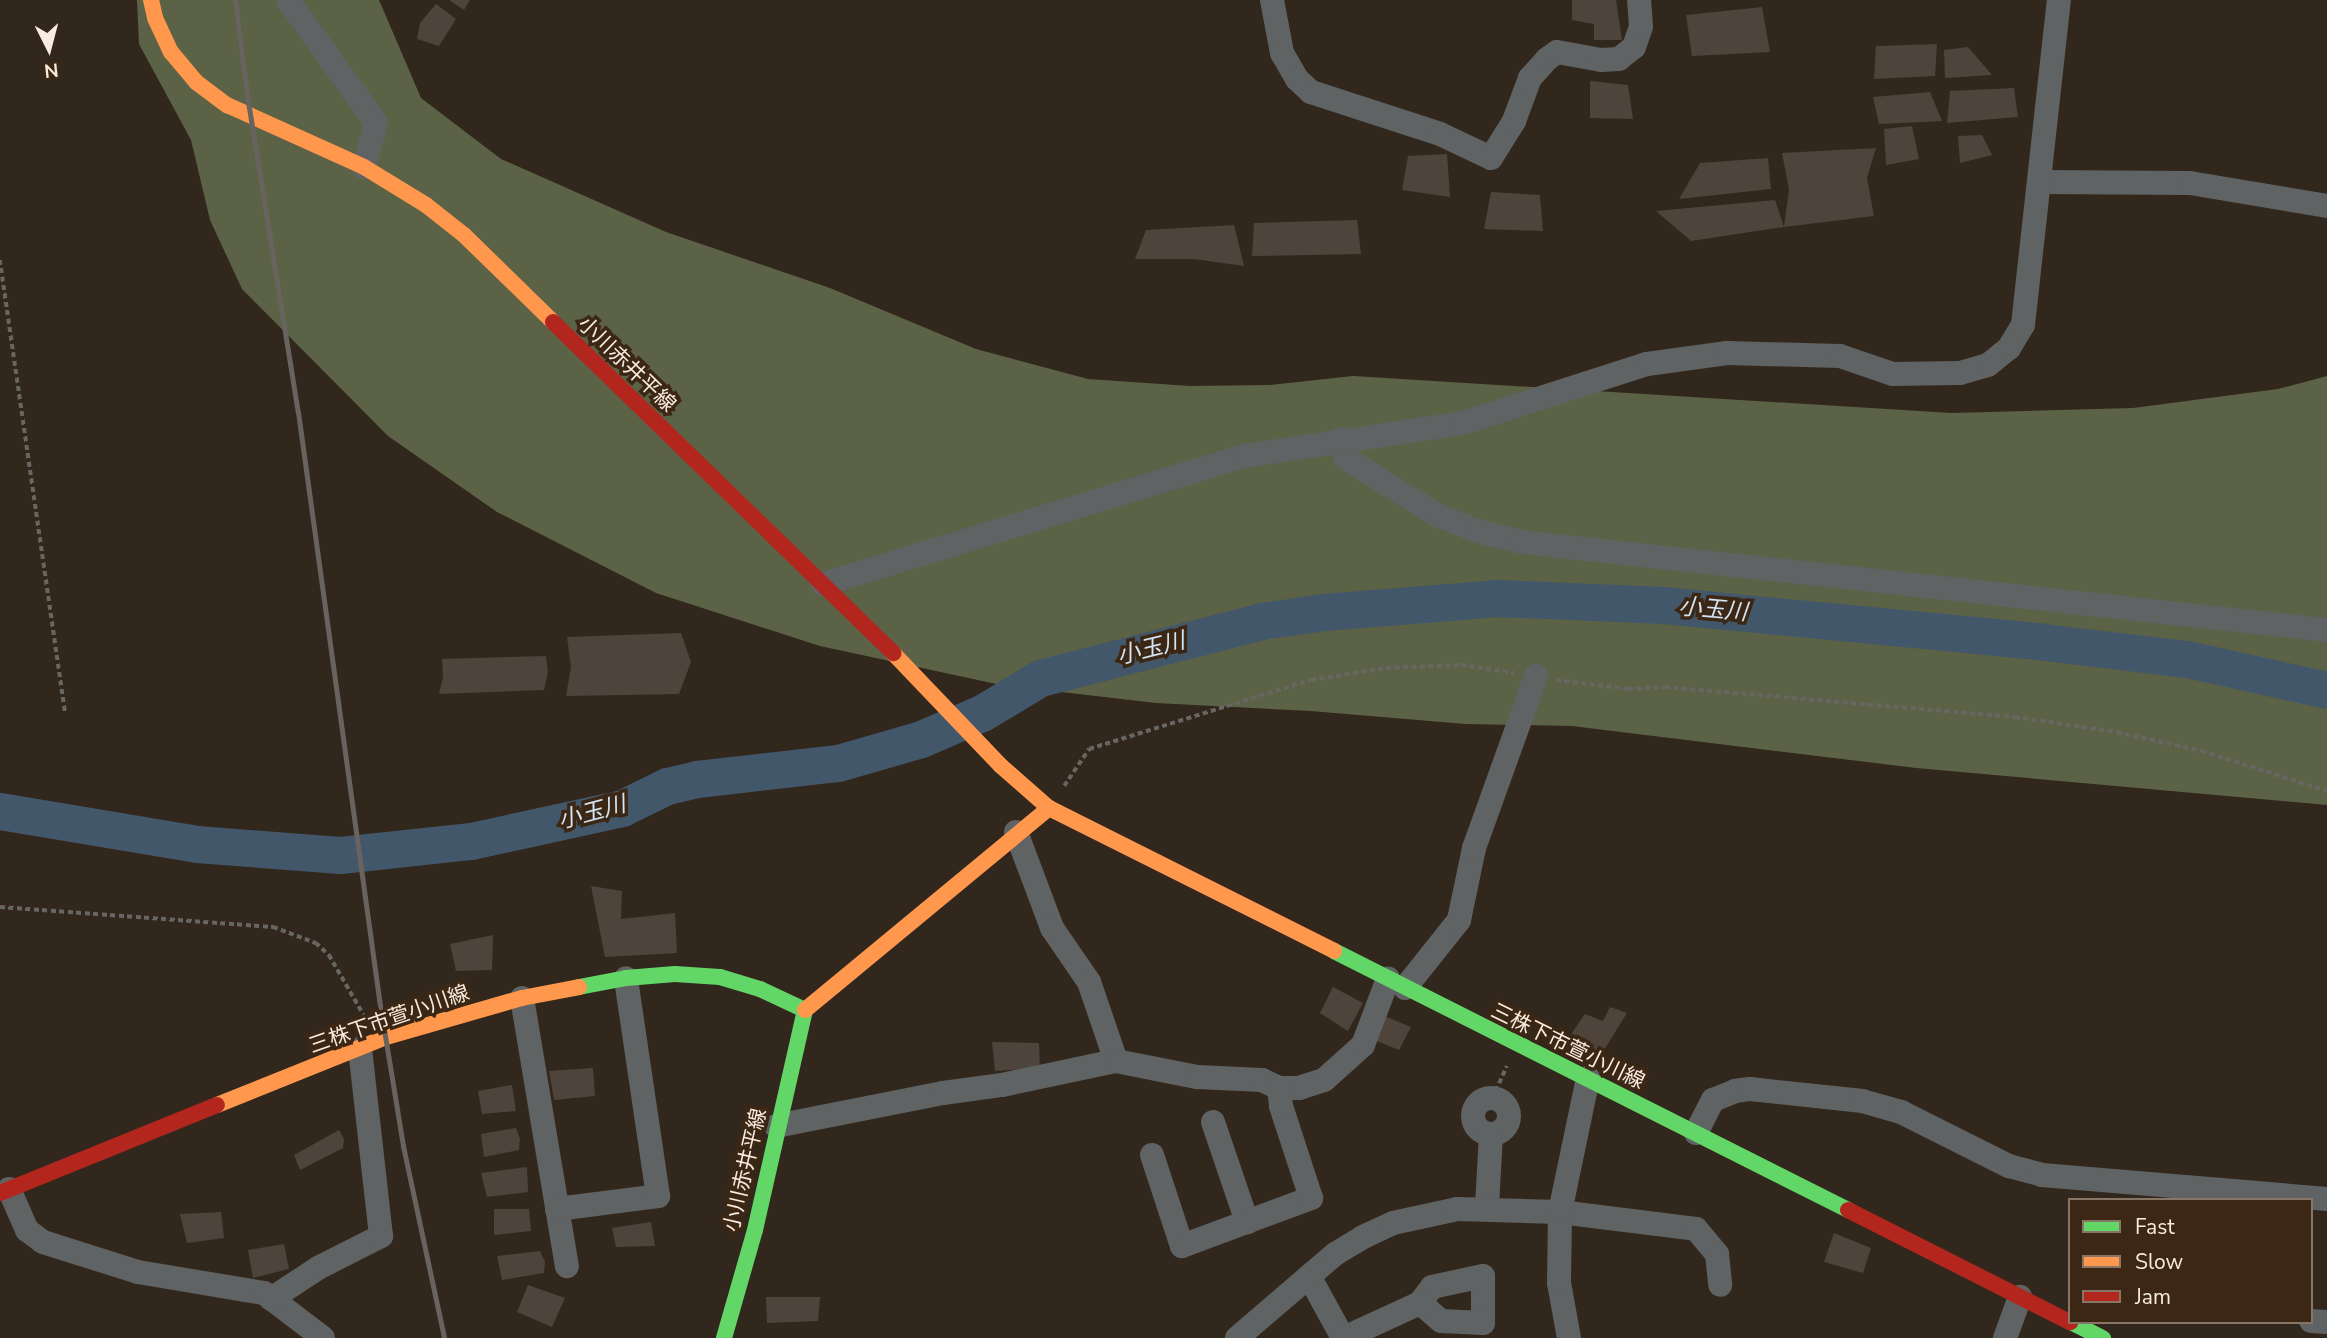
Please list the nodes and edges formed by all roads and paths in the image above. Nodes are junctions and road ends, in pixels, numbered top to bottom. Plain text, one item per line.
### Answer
1 (151, 0) edge
2 (288, 0) edge
3 (1272, 0) edge
4 (1639, 0) edge
5 (2059, 0) edge
6 (363, 167) junction
7 (2039, 182) junction
8 (2327, 206) edge
9 (0, 261) edge
10 (1342, 439) junction
11 (823, 584) junction
12 (2327, 630) edge
13 (1536, 676) junction
14 (65, 711) dead end
15 (2327, 791) edge
16 (1049, 808) junction
17 (1016, 832) junction
18 (0, 907) edge
19 (626, 978) junction
20 (1396, 983) junction
21 (522, 998) junction
22 (805, 1010) junction
23 (367, 1045) junction
24 (1518, 1045) junction
25 (1116, 1060) junction
26 (1588, 1078) junction
27 (1279, 1088) junction
28 (1492, 1098) joint
29 (1213, 1122) dead end
30 (776, 1126) junction
31 (1696, 1133) junction
32 (1152, 1155) dead end
33 (4, 1191) edge
34 (2264, 1197) edge
35 (2296, 1198) edge
36 (1487, 1207) junction
37 (557, 1209) junction
38 (1560, 1212) junction
39 (1247, 1222) junction
40 (568, 1266) dead end
41 (1309, 1276) junction
42 (1720, 1285) dead end
43 (2020, 1297) junction
44 (271, 1299) junction
45 (1420, 1303) dead end
46 (2068, 1321) edge
47 (2074, 1324) edge
48 (323, 1338) edge
49 (724, 1338) edge
50 (1237, 1338) edge
51 (1343, 1338) edge
52 (1569, 1338) edge
53 (2005, 1338) edge
54 (2103, 1338) edge

1 - 6 main road, 小川赤井平線
2 - 6 street
3 - 4 street
5 - 7 street
6 - 11 main road, 小川赤井平線
7 - 8 street
7 - 10 street
9 - 14 path
10 - 11 street
10 - 12 street
11 - 16 main road, 小川赤井平線
13 - 15 path
13 - 16 path
13 - 20 street
16 - 17 main road
16 - 20 main road, 三株下市萱小川線
17 - 22 main road
17 - 25 street
18 - 23 path
19 - 21 main road, 三株下市萱小川線
19 - 22 main road, 三株下市萱小川線
19 - 37 street
20 - 24 main road, 三株下市萱小川線
20 - 27 street
21 - 23 main road, 三株下市萱小川線
21 - 37 street
22 - 30 main road, 小川赤井平線
23 - 33 main road, 三株下市萱小川線
23 - 44 street
24 - 26 main road, 三株下市萱小川線
24 - 28 path
25 - 27 street
25 - 30 street
26 - 31 main road, 三株下市萱小川線
26 - 38 street
27 - 39 street
28 - 36 street
29 - 39 street
30 - 49 main road, 小川赤井平線
31 - 34 street
31 - 43 main road, 三株下市萱小川線
32 - 39 street
33 - 44 street
34 - 35 street
36 - 38 street
36 - 41 street
37 - 40 street
38 - 42 street
38 - 52 street
41 - 50 street
41 - 51 street
43 - 46 main road, 三株下市萱小川線
43 - 53 street
44 - 48 street
45 - 51 street
47 - 54 main road, 三株下市萱小川線

